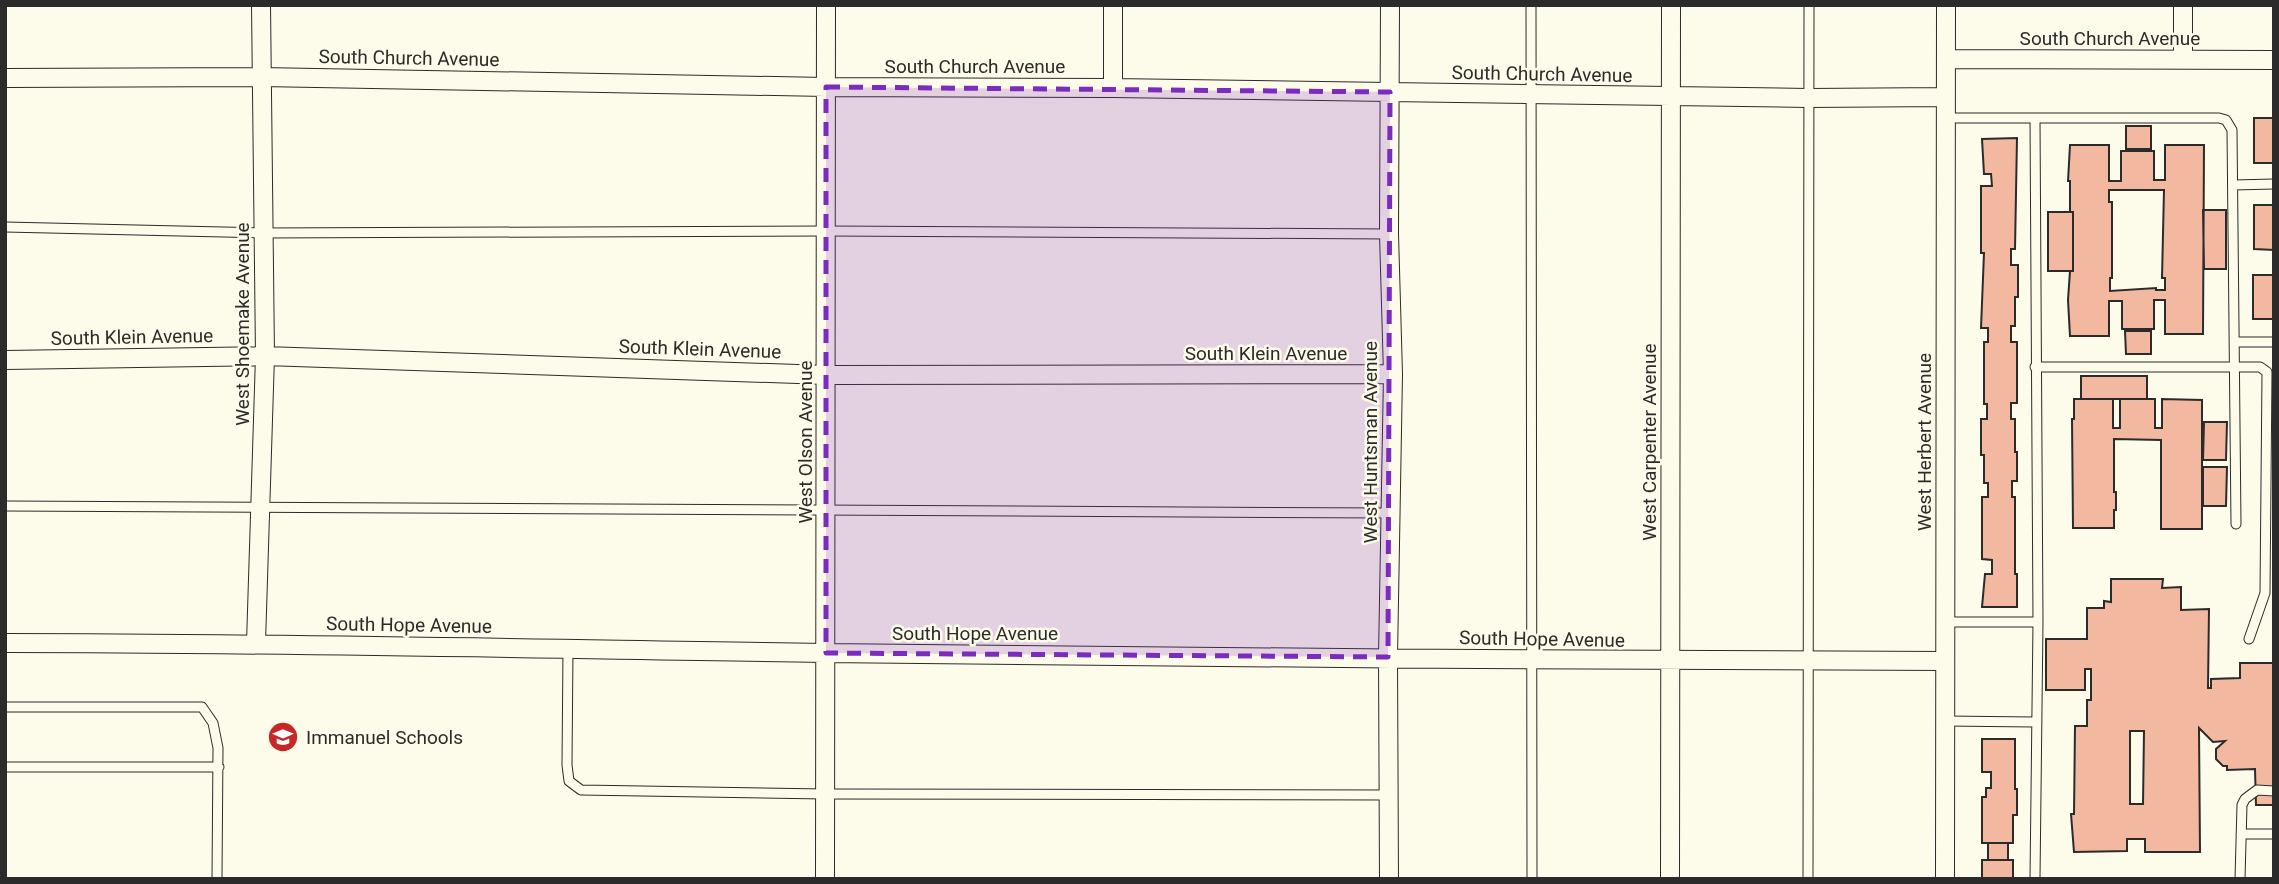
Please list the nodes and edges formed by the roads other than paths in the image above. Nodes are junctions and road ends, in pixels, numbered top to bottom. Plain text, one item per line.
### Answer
1 (261, 5) edge
2 (826, 5) edge
3 (1113, 5) edge
4 (1390, 5) edge
5 (1531, 5) edge
6 (1671, 5) edge
7 (1809, 5) edge
8 (1946, 5) edge
9 (2183, 5) edge
10 (1946, 59) junction
11 (2183, 59) junction
12 (2274, 60) edge
13 (261, 77) junction
14 (5, 78) edge
15 (826, 87) junction
16 (1113, 88) junction
17 (1390, 92) junction
18 (1531, 95) junction
19 (1671, 96) junction
20 (1808, 97) junction
21 (1945, 97) junction
22 (1945, 118) junction
23 (2035, 118) junction
24 (2274, 184) edge
25 (2233, 185) junction
26 (5, 227) edge
27 (827, 231) junction
28 (263, 233) junction
29 (1389, 234) junction
30 (2235, 342) junction
31 (2274, 342) edge
32 (265, 356) junction
33 (5, 360) edge
34 (2234, 366) junction
35 (2035, 367) junction
36 (1393, 374) junction
37 (826, 375) junction
38 (2269, 448) edge
39 (5, 506) edge
40 (261, 507) junction
41 (826, 510) junction
42 (1391, 513) junction
43 (2236, 524) dead end
44 (1945, 622) junction
45 (2038, 622) junction
46 (2249, 639) dead end
47 (5, 643) edge
48 (257, 643) junction
49 (568, 649) junction
50 (826, 653) junction
51 (1388, 657) junction
52 (1533, 660) junction
53 (1809, 660) junction
54 (1945, 661) junction
55 (1670, 662) junction
56 (5, 706) edge
57 (1945, 722) junction
58 (2036, 722) junction
59 (219, 766) junction
60 (5, 767) edge
61 (2274, 791) edge
62 (825, 793) junction
63 (1389, 795) junction
64 (2241, 834) junction
65 (2274, 834) edge
66 (217, 879) edge
67 (825, 879) edge
68 (1388, 879) edge
69 (1532, 879) edge
70 (1670, 879) edge
71 (1808, 879) edge
72 (1945, 879) edge
73 (2035, 879) edge
74 (2240, 879) edge

1 - 13 street, West Shoemake Avenue
2 - 15 street, West Olson Avenue
3 - 16 street
4 - 17 street, West Huntsman Avenue
5 - 18 lane
6 - 19 street, West Carpenter Avenue
7 - 20 lane
8 - 10 street, West Herbert Avenue
9 - 11 street
10 - 11 street, South Church Avenue
10 - 21 street, West Herbert Avenue
11 - 12 street, South Church Avenue
13 - 14 street, South Church Avenue
13 - 15 street, South Church Avenue
13 - 28 street, West Shoemake Avenue
15 - 16 street, South Church Avenue
15 - 27 street, West Olson Avenue
16 - 17 street, South Church Avenue
17 - 18 street, South Church Avenue
17 - 29 street, West Huntsman Avenue
18 - 19 street, South Church Avenue
18 - 52 lane
19 - 20 street, South Church Avenue
19 - 55 street, West Carpenter Avenue
20 - 21 street, South Church Avenue
20 - 53 lane
21 - 22 street, West Herbert Avenue
22 - 23 lane
22 - 44 street, West Herbert Avenue
23 - 25 lane
23 - 35 lane
24 - 25 lane
25 - 30 lane
26 - 28 lane
27 - 28 lane
27 - 29 lane
27 - 37 street, West Olson Avenue
28 - 32 street, West Shoemake Avenue
29 - 36 street, West Huntsman Avenue
30 - 31 lane
30 - 34 lane
32 - 33 street, South Klein Avenue
32 - 37 street, South Klein Avenue
32 - 40 street, West Shoemake Avenue
34 - 35 lane
34 - 38 lane
34 - 43 lane
35 - 45 lane
36 - 37 street, South Klein Avenue
36 - 42 street, West Huntsman Avenue
37 - 41 street, West Olson Avenue
38 - 46 lane
39 - 40 lane
40 - 41 lane
40 - 48 street, West Shoemake Avenue
41 - 42 lane
41 - 50 street, West Olson Avenue
42 - 51 street, West Huntsman Avenue
44 - 45 lane
44 - 54 street, West Herbert Avenue
45 - 58 lane
47 - 48 street, South Hope Avenue
48 - 49 street, South Hope Avenue
49 - 50 street, South Hope Avenue
49 - 62 lane
50 - 51 street, South Hope Avenue
50 - 62 street, West Olson Avenue
51 - 52 street, South Hope Avenue
51 - 63 street, West Huntsman Avenue
52 - 55 street, South Hope Avenue
52 - 69 lane
53 - 54 street, South Hope Avenue
53 - 55 street, South Hope Avenue
53 - 71 lane
54 - 57 street, West Herbert Avenue
55 - 70 street, West Carpenter Avenue
56 - 59 lane
57 - 58 lane
57 - 72 street, West Herbert Avenue
58 - 73 lane
59 - 60 lane
59 - 66 lane
61 - 64 lane
62 - 63 lane
62 - 67 street, West Olson Avenue
63 - 68 street, West Huntsman Avenue
64 - 65 lane
64 - 74 lane

